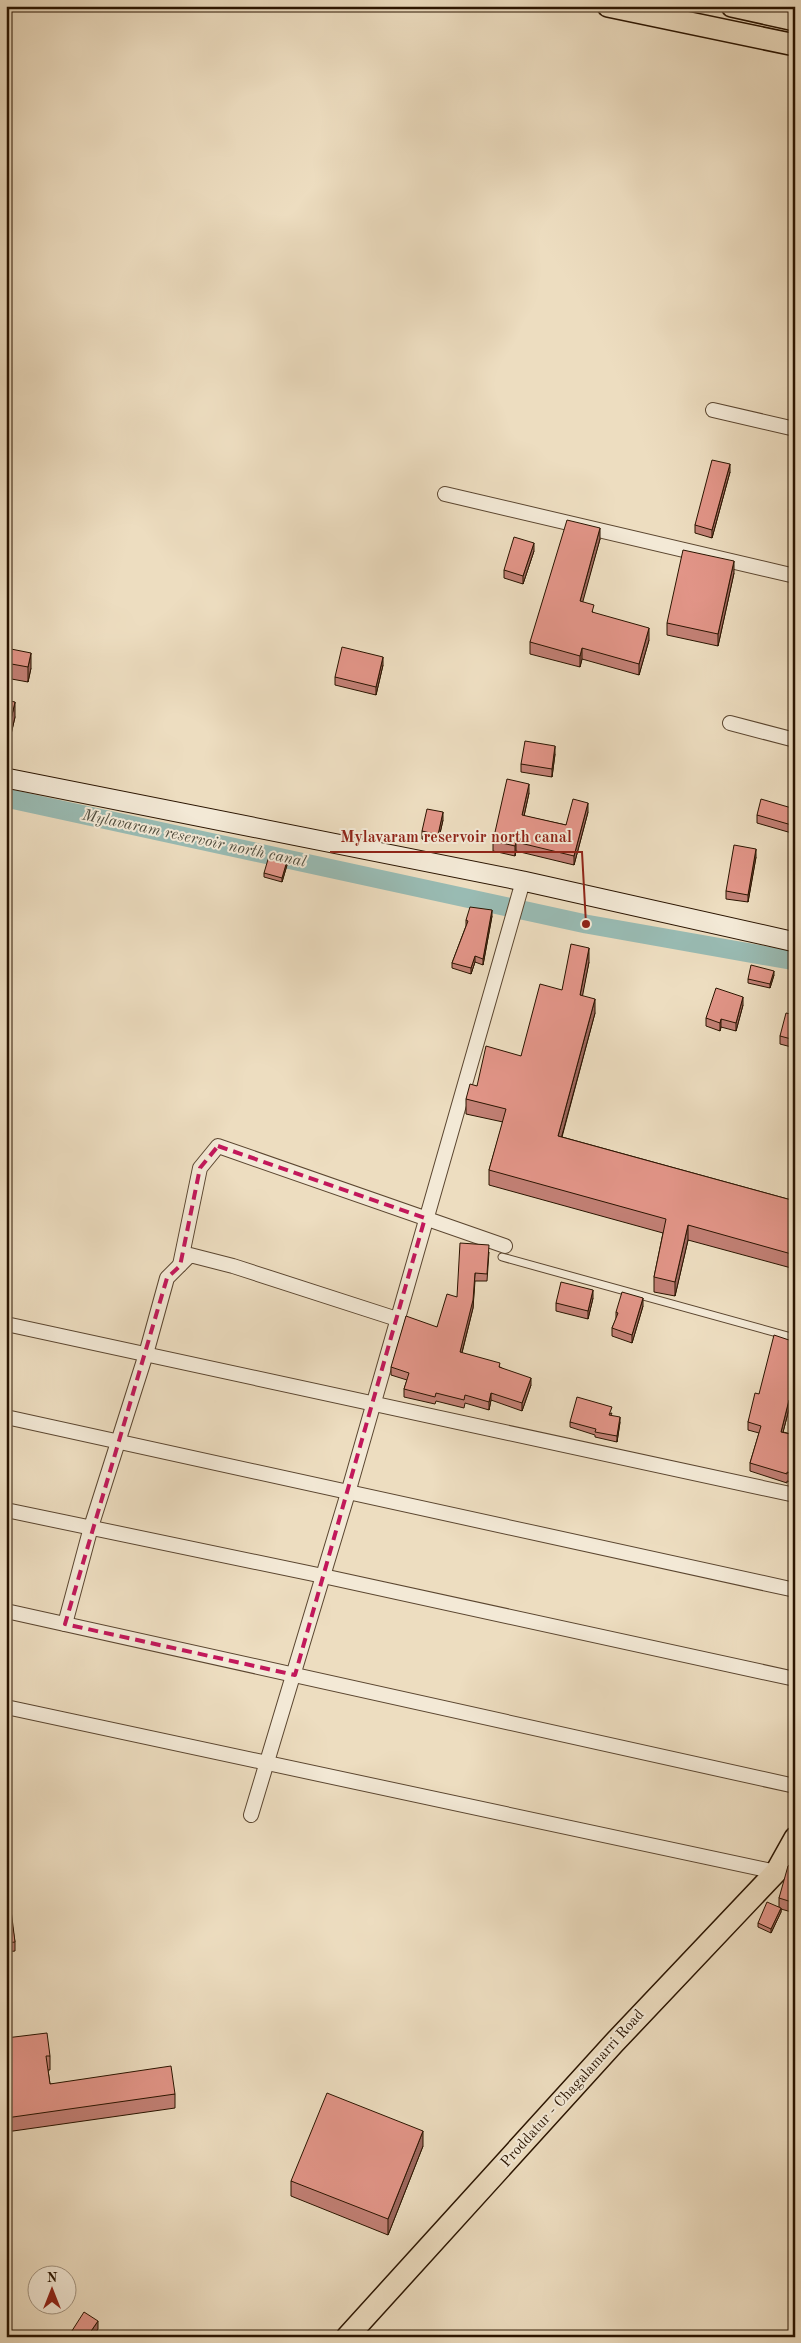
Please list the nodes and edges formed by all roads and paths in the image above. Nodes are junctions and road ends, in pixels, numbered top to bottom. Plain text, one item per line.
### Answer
1 (608, 6) edge
2 (732, 6) edge
3 (795, 20) edge
4 (795, 44) edge
5 (713, 410) dead end
6 (795, 429) edge
7 (445, 494) dead end
8 (795, 576) edge
9 (730, 723) dead end
10 (795, 740) edge
11 (6, 778) edge
12 (523, 882) junction
13 (795, 942) edge
14 (425, 1218) junction
15 (504, 1252) joint
16 (180, 1266) junction
17 (397, 1319) junction
18 (6, 1324) edge
19 (795, 1338) edge
20 (146, 1354) junction
21 (374, 1403) junction
22 (6, 1417) edge
23 (119, 1441) junction
24 (348, 1493) junction
25 (795, 1496) edge
26 (6, 1510) edge
27 (92, 1527) junction
28 (324, 1576) junction
29 (795, 1590) edge
30 (6, 1611) edge
31 (65, 1624) junction
32 (294, 1675) junction
33 (795, 1679) edge
34 (6, 1707) edge
35 (268, 1764) junction
36 (795, 1786) edge
37 (251, 1815) dead end
38 (795, 1838) edge
39 (795, 1858) edge
40 (776, 1872) junction
41 (347, 2337) edge

1 - 4 main road
2 - 3 main road
5 - 6 street
7 - 8 street
9 - 10 street
11 - 12 main road
12 - 13 main road
12 - 14 street
14 - 15 street
14 - 16 street
14 - 17 street
15 - 19 lane
16 - 17 street
16 - 20 street
17 - 21 street
18 - 20 street
20 - 21 street
20 - 23 street
21 - 24 street
21 - 25 street
22 - 23 street
23 - 24 street
23 - 27 street
24 - 28 street
24 - 29 street
26 - 27 street
27 - 28 street
27 - 31 street
28 - 32 street
28 - 33 street
30 - 31 street
31 - 32 street
32 - 35 street
32 - 36 street
34 - 35 street
35 - 37 street
35 - 40 street
38 - 40 main road, Proddatur - Chagalamarri Road
39 - 40 main road
40 - 41 main road, Proddatur - Chagalamarri Road

